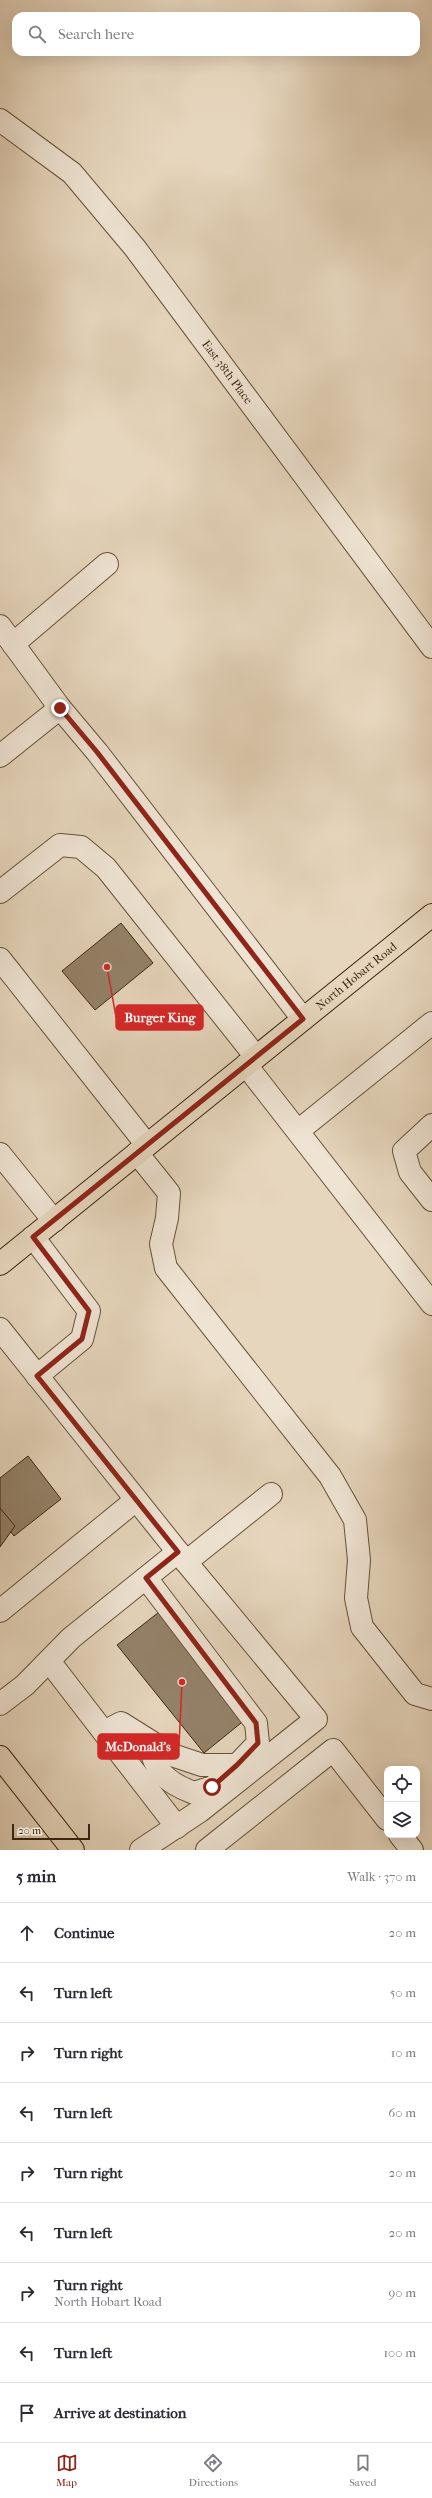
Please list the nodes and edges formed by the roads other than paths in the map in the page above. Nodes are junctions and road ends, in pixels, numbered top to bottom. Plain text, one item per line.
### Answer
1 (0, 120) edge
2 (107, 564) dead end
3 (0, 626) edge
4 (13, 644) junction
5 (432, 647) edge
6 (60, 708) junction
7 (0, 756) edge
8 (0, 892) edge
9 (432, 915) edge
10 (0, 959) edge
11 (303, 1019) junction
12 (432, 1023) edge
13 (251, 1061) junction
14 (432, 1125) edge
15 (298, 1131) junction
16 (142, 1149) junction
17 (1, 1156) edge
18 (432, 1200) edge
19 (54, 1221) junction
20 (33, 1237) junction
21 (0, 1264) edge
22 (432, 1304) edge
23 (0, 1329) edge
24 (37, 1376) junction
25 (271, 1494) dead end
26 (136, 1500) junction
27 (182, 1557) junction
28 (146, 1578) junction
29 (0, 1611) edge
30 (48, 1661) junction
31 (432, 1700) edge
32 (0, 1704) edge
33 (104, 1732) junction
34 (149, 1741) junction
35 (0, 1756) edge
36 (237, 1765) junction
37 (384, 1815) edge
38 (177, 1828) junction
39 (402, 1838) edge
40 (73, 1850) edge
41 (141, 1850) edge
42 (207, 1850) edge
43 (412, 1850) edge

1 - 5 street, East 38th Place
2 - 4 street
3 - 4 street
4 - 6 street
6 - 7 street
6 - 11 street
8 - 13 street
9 - 11 main road, North Hobart Road
10 - 16 street
11 - 13 main road, North Hobart Road
12 - 15 street
13 - 15 street
13 - 16 main road, North Hobart Road
14 - 18 street
15 - 22 street
16 - 19 main road, North Hobart Road
16 - 31 street
17 - 19 street
19 - 20 main road, North Hobart Road
20 - 21 main road, North Hobart Road
20 - 24 street
23 - 24 street
24 - 26 street
25 - 27 street
26 - 27 street
26 - 29 street
27 - 28 street
27 - 38 street
28 - 30 street
28 - 36 street
30 - 32 street
30 - 33 street
33 - 34 street
33 - 38 street
34 - 36 street
34 - 36 street
35 - 40 main road
37 - 42 street
38 - 41 street
39 - 43 street

